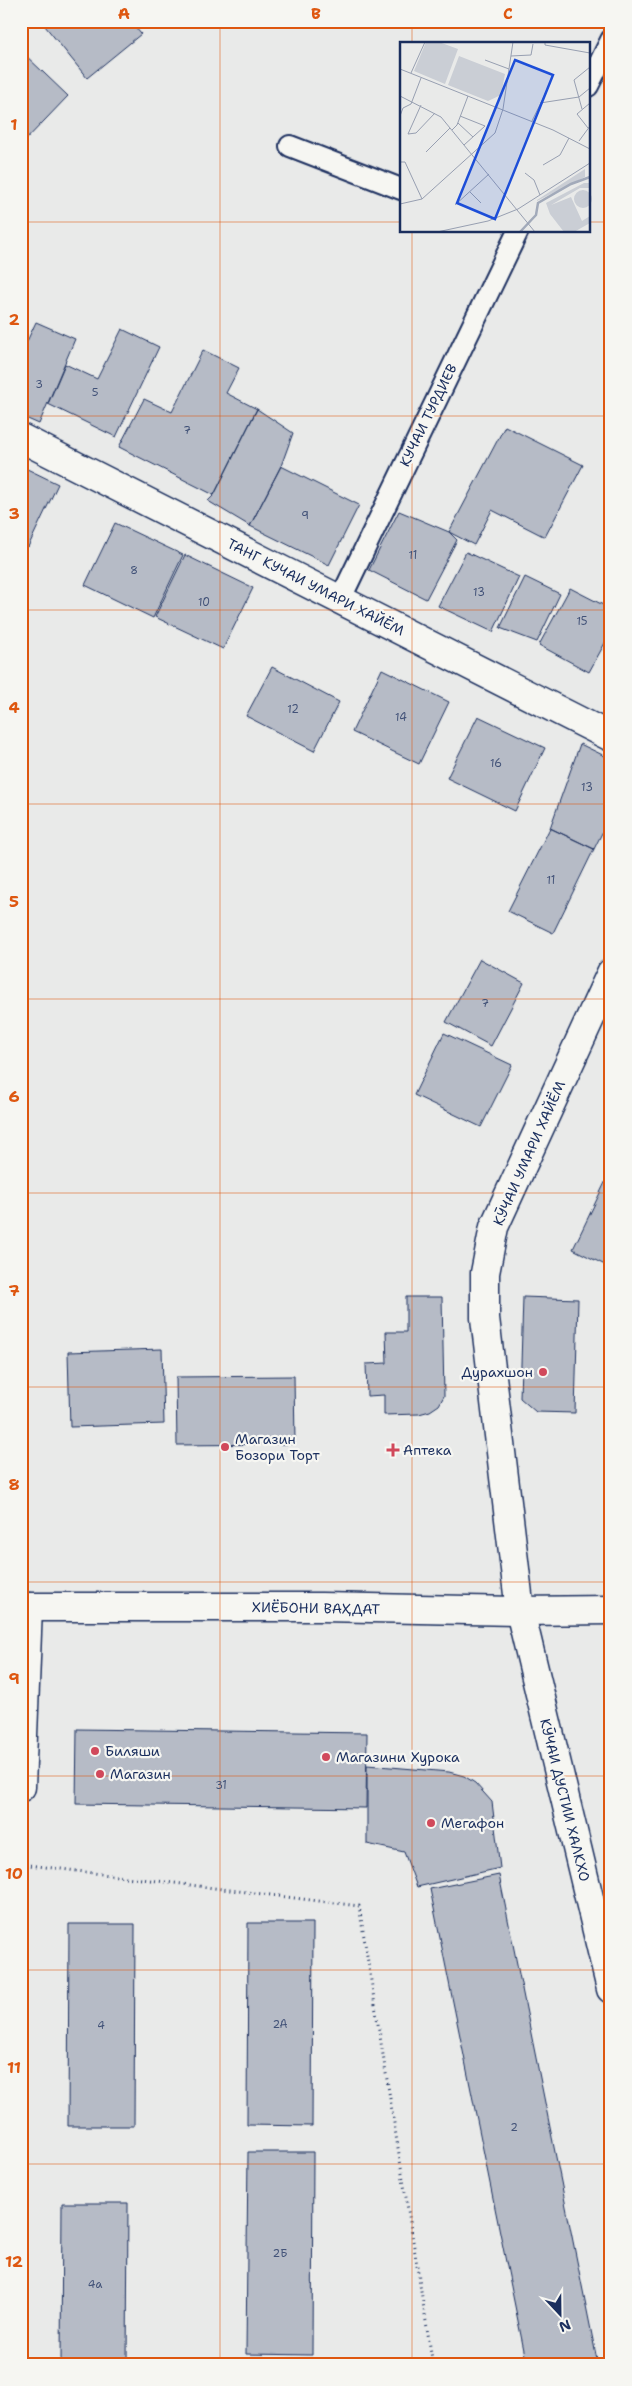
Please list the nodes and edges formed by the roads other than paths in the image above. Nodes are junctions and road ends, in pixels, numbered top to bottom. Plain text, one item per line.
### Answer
1 (611, 40) edge
2 (590, 82) edge
3 (290, 146) dead end
4 (400, 190) edge
5 (514, 232) edge
6 (21, 438) edge
7 (340, 600) junction
8 (611, 737) edge
9 (611, 973) edge
10 (25, 1607) edge
11 (611, 1610) edge
12 (520, 1611) junction
13 (21, 1786) edge
14 (611, 1989) edge

1 - 2 lane
3 - 4 lane
5 - 7 lane, КУЧАИ ТУРДИЕВ
6 - 7 street, ТАНГ КУЧАИ УМАРИ ХАЙЁМ
7 - 8 street, ТАНГ КУЧАИ УМАРИ ХАЙЁМ
9 - 12 street, КӮЧАИ УМАРИ ХАЙЁМ
10 - 12 street, ХИЁБОНИ ВАҲДАТ
10 - 13 street
11 - 12 street, ХИЁБОНИ ВАҲДАТ
12 - 14 street, КӮЧАИ ДУСТИИ ХАЛКХО

